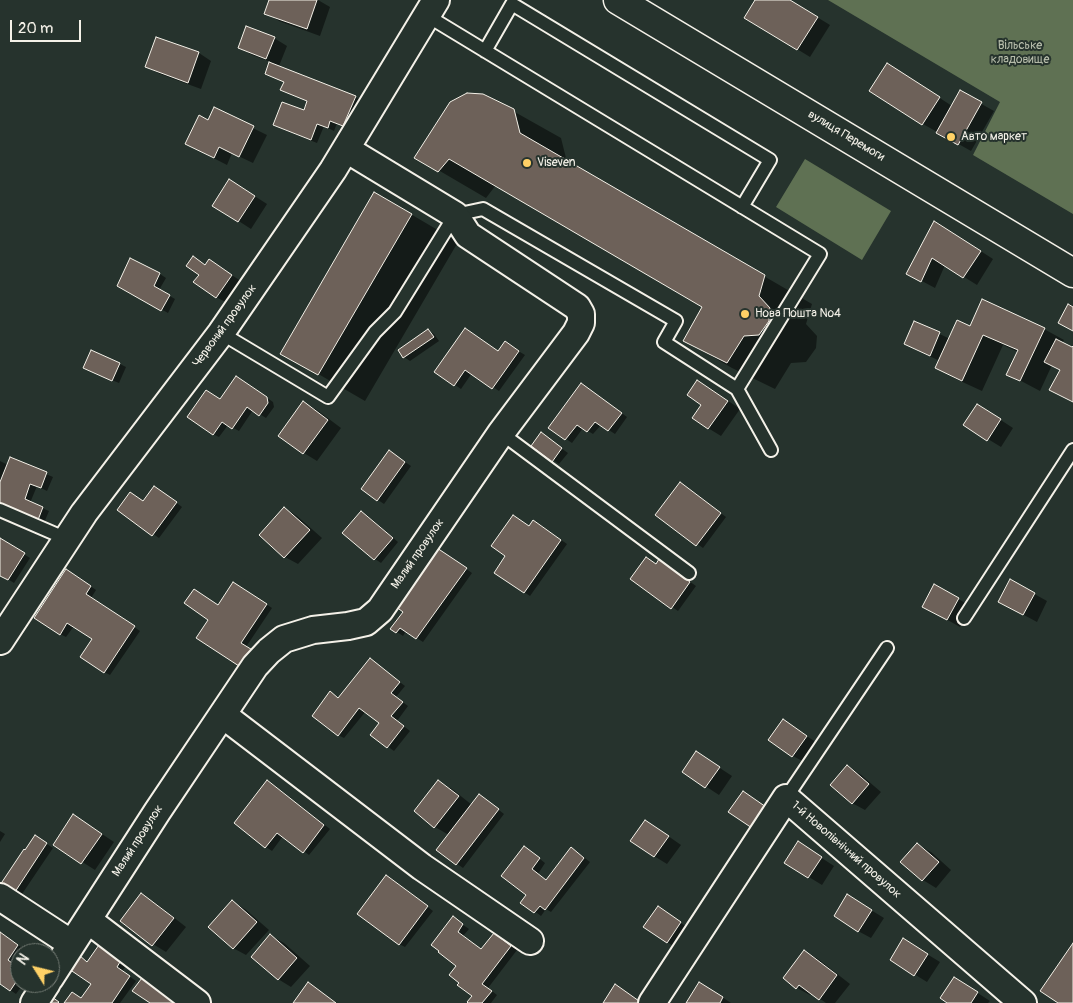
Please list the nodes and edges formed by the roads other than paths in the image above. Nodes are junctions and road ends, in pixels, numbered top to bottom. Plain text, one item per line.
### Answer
1 (618, 0) edge
2 (648, 0) edge
3 (431, 8) edge
4 (485, 51) junction
5 (346, 149) junction
6 (742, 207) junction
7 (455, 215) junction
8 (1073, 256) edge
9 (1073, 273) edge
10 (221, 334) junction
11 (737, 389) junction
12 (501, 433) junction
13 (771, 450) dead end
14 (1073, 450) edge
15 (0, 510) edge
16 (67, 539) junction
17 (689, 573) dead end
18 (964, 618) dead end
19 (0, 641) edge
20 (887, 648) dead end
21 (223, 714) junction
22 (786, 798) junction
23 (0, 897) edge
24 (88, 920) junction
25 (530, 941) dead end
26 (72, 944) junction
27 (60, 963) edge
28 (197, 1003) edge
29 (652, 1003) edge
30 (1023, 1003) edge

1 - 9 main road, вулиця Перемоги
2 - 8 main road, вулиця Перемоги
3 - 4 lane
3 - 5 street, Червоний провулок
4 - 6 lane
4 - 6 lane
5 - 7 street, Малий провулок
5 - 10 street, Червоний провулок
6 - 11 lane
7 - 10 lane
7 - 11 lane
7 - 12 street, Малий провулок
10 - 16 street, Червоний провулок
11 - 13 lane
12 - 17 lane
12 - 21 street, Малий провулок
14 - 18 lane
15 - 16 lane
16 - 19 street, Червоний провулок
20 - 22 lane
21 - 24 street, Малий провулок
21 - 25 street
22 - 29 street, 1-й Новопівнічний провулок
22 - 30 street, 1-й Новопівнічний провулок
23 - 26 street
24 - 26 street, Малий провулок
24 - 28 street
26 - 27 street, Малий провулок

